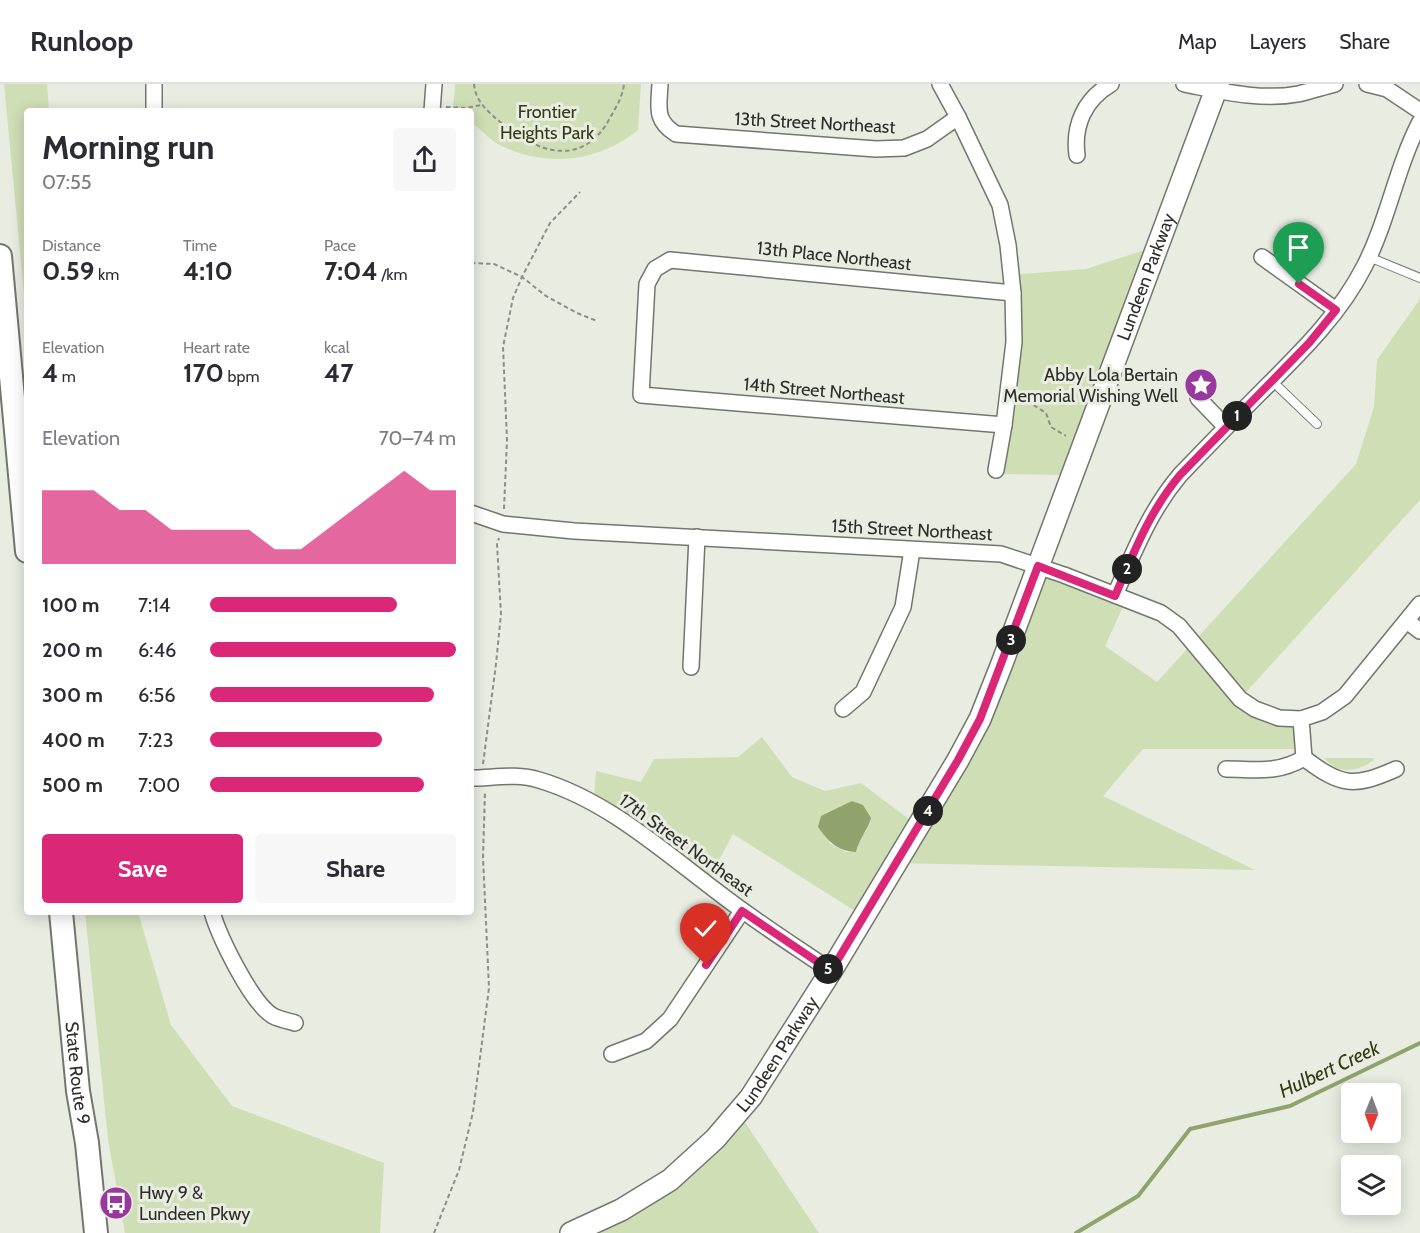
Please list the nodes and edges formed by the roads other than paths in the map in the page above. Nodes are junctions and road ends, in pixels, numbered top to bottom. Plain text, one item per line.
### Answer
1 (154, 84) edge
2 (434, 84) edge
3 (660, 84) edge
4 (1111, 84) edge
5 (1184, 84) edge
6 (1335, 84) edge
7 (1366, 84) edge
8 (943, 85) edge
9 (1216, 87) edge
10 (154, 108) edge
11 (432, 108) edge
12 (1420, 111) edge
13 (958, 117) junction
14 (1420, 122) edge
15 (1077, 155) dead end
16 (0, 256) edge
17 (1368, 257) junction
18 (1262, 258) dead end
19 (1420, 278) edge
20 (1013, 293) junction
21 (1336, 310) junction
22 (1272, 381) junction
23 (641, 395) joint
24 (1198, 398) dead end
25 (1317, 424) dead end
26 (1004, 425) junction
27 (1226, 427) junction
28 (996, 470) dead end
29 (474, 514) edge
30 (24, 518) edge
31 (697, 537) junction
32 (912, 549) junction
33 (1038, 566) junction
34 (1115, 596) junction
35 (1420, 604) edge
36 (1407, 621) junction
37 (1420, 632) edge
38 (691, 666) dead end
39 (843, 709) dead end
40 (1300, 719) junction
41 (1304, 758) junction
42 (1226, 769) dead end
43 (1396, 769) dead end
44 (478, 778) edge
45 (742, 911) junction
46 (61, 915) edge
47 (213, 915) edge
48 (831, 971) junction
49 (295, 1023) dead end
50 (612, 1054) dead end
51 (96, 1233) edge
52 (571, 1233) edge

1 - 10 street
2 - 11 street
3 - 13 street, 13th Street Northeast
4 - 15 street
5 - 9 street
6 - 9 street
7 - 12 street
8 - 13 street
9 - 33 main road, Lundeen Parkway
13 - 20 street
14 - 17 street
16 - 30 main road
17 - 19 lane
17 - 21 street
18 - 21 street
20 - 23 street, 13th Place Northeast
20 - 26 street
21 - 22 street
22 - 25 lane
22 - 27 street
23 - 26 street, 14th Street Northeast
24 - 27 street
26 - 28 street
27 - 34 street
29 - 31 street, 15th Street Northeast
31 - 32 street, 15th Street Northeast
31 - 38 street
32 - 33 street, 15th Street Northeast
32 - 39 street
33 - 34 street, 15th Street Northeast
33 - 48 main road, Lundeen Parkway
34 - 40 street, 15th Street Northeast
35 - 36 street
36 - 37 street
36 - 40 street
40 - 41 street
41 - 42 street
41 - 43 street
44 - 45 street, 17th Street Northeast
45 - 48 street, 17th Street Northeast
45 - 50 street
46 - 51 main road, State Route 9
47 - 49 street
48 - 52 main road, Lundeen Parkway

